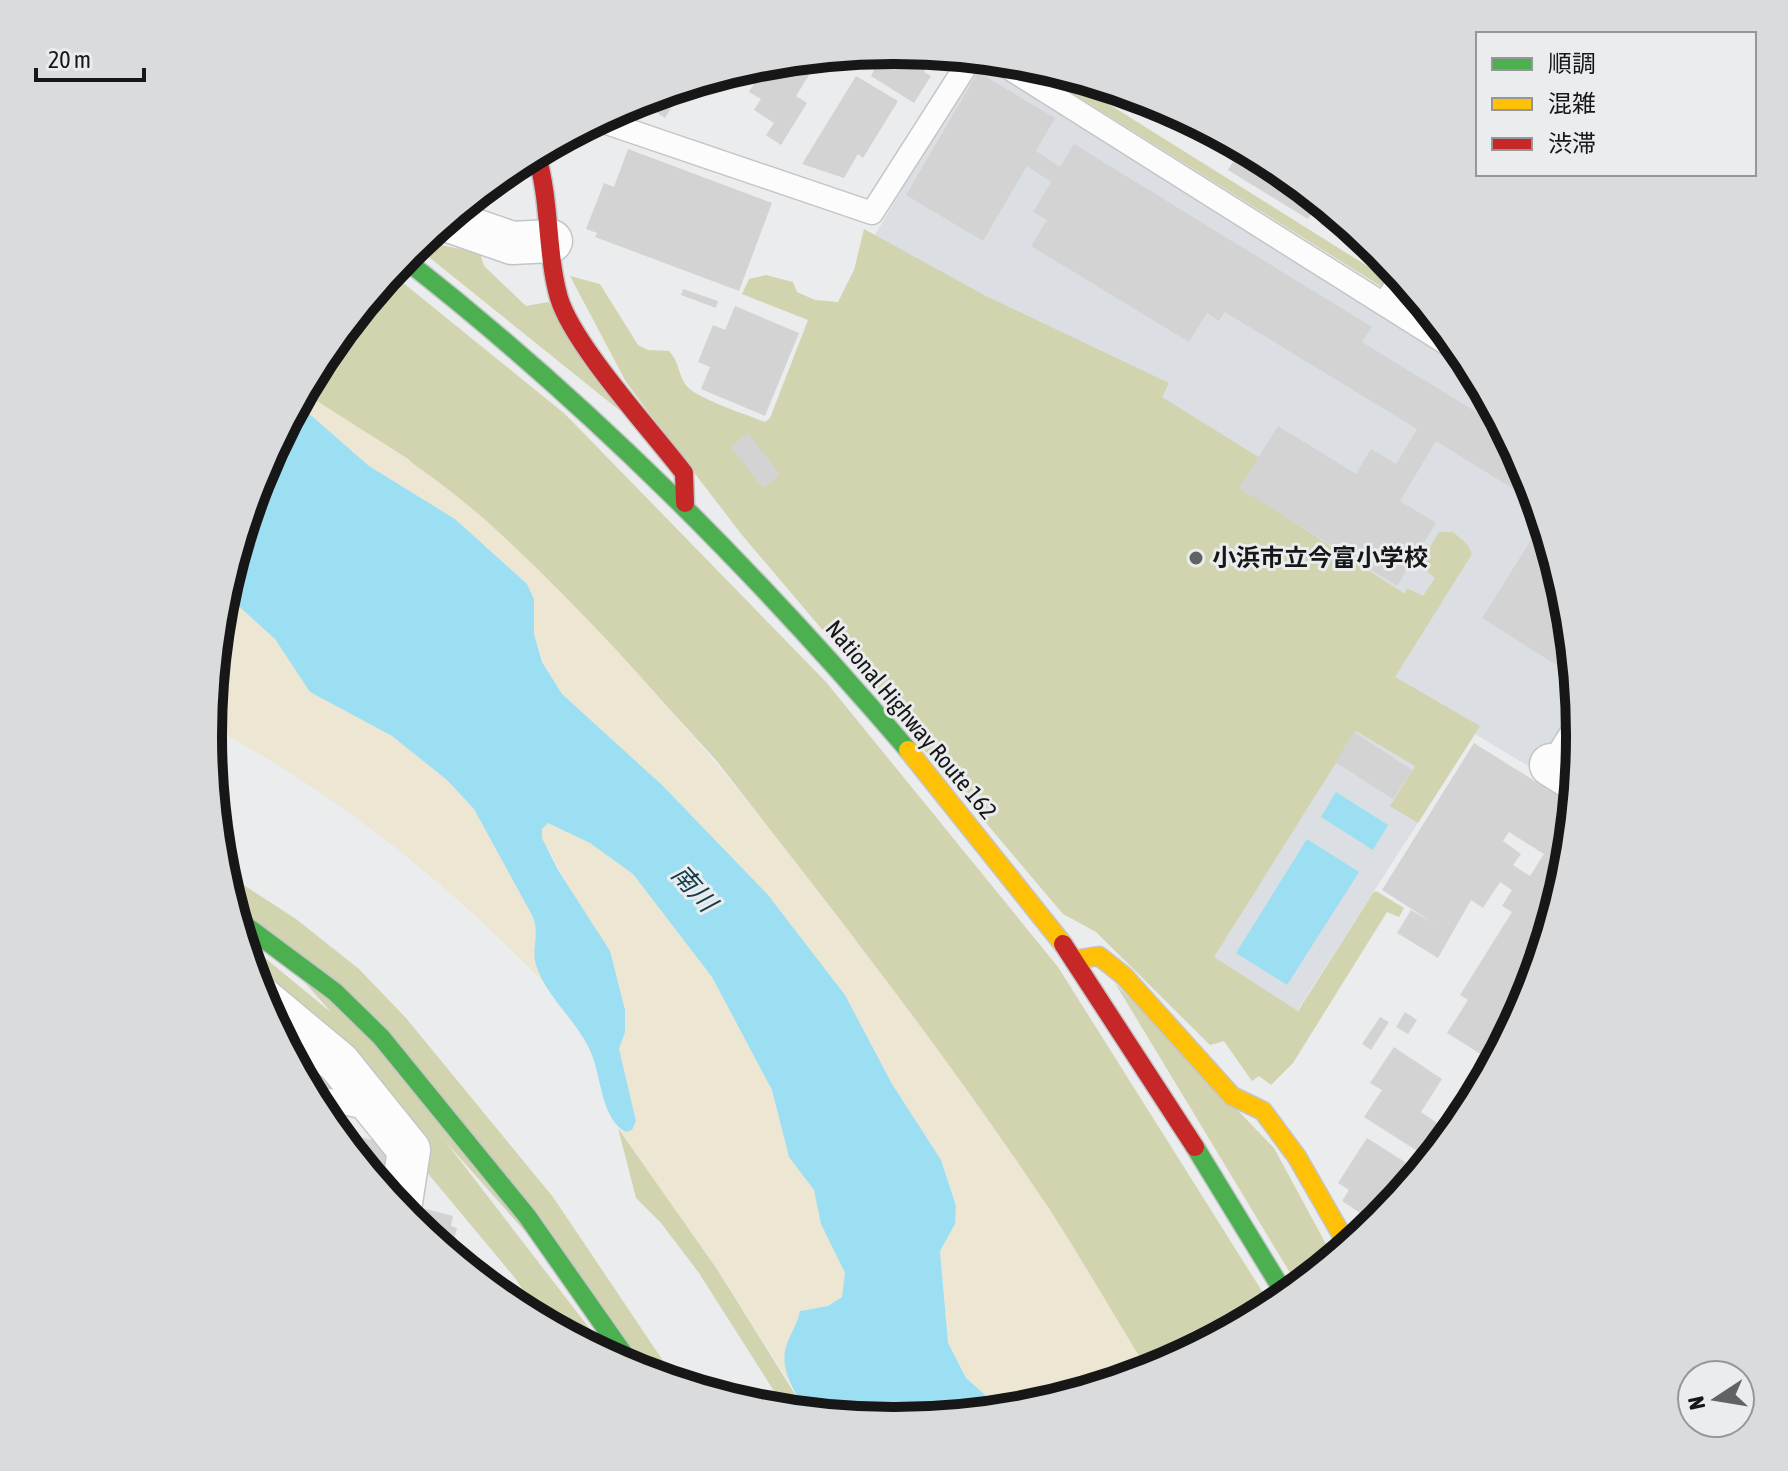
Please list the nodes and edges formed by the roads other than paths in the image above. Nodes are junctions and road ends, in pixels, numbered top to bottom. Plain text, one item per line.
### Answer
1 (965, 68) edge
2 (1021, 76) edge
3 (614, 125) edge
4 (540, 165) edge
5 (459, 224) edge
6 (551, 241) junction
7 (414, 267) edge
8 (1394, 288) edge
9 (1384, 304) junction
10 (1432, 335) edge
11 (685, 503) junction
12 (251, 930) edge
13 (1074, 960) junction
14 (286, 1019) edge
15 (331, 1101) edge
16 (377, 1111) junction
17 (403, 1192) edge
18 (1342, 1235) edge
19 (1279, 1285) edge
20 (620, 1348) edge

1 - 3 lane
2 - 9 lane
4 - 6 main road
5 - 6 street
6 - 11 main road
7 - 11 main road, National Highway Route 162
8 - 9 lane
9 - 10 lane
11 - 13 main road, National Highway Route 162
12 - 20 main road
13 - 18 main road
13 - 19 main road, National Highway Route 162
14 - 16 street
15 - 16 lane
16 - 17 street

